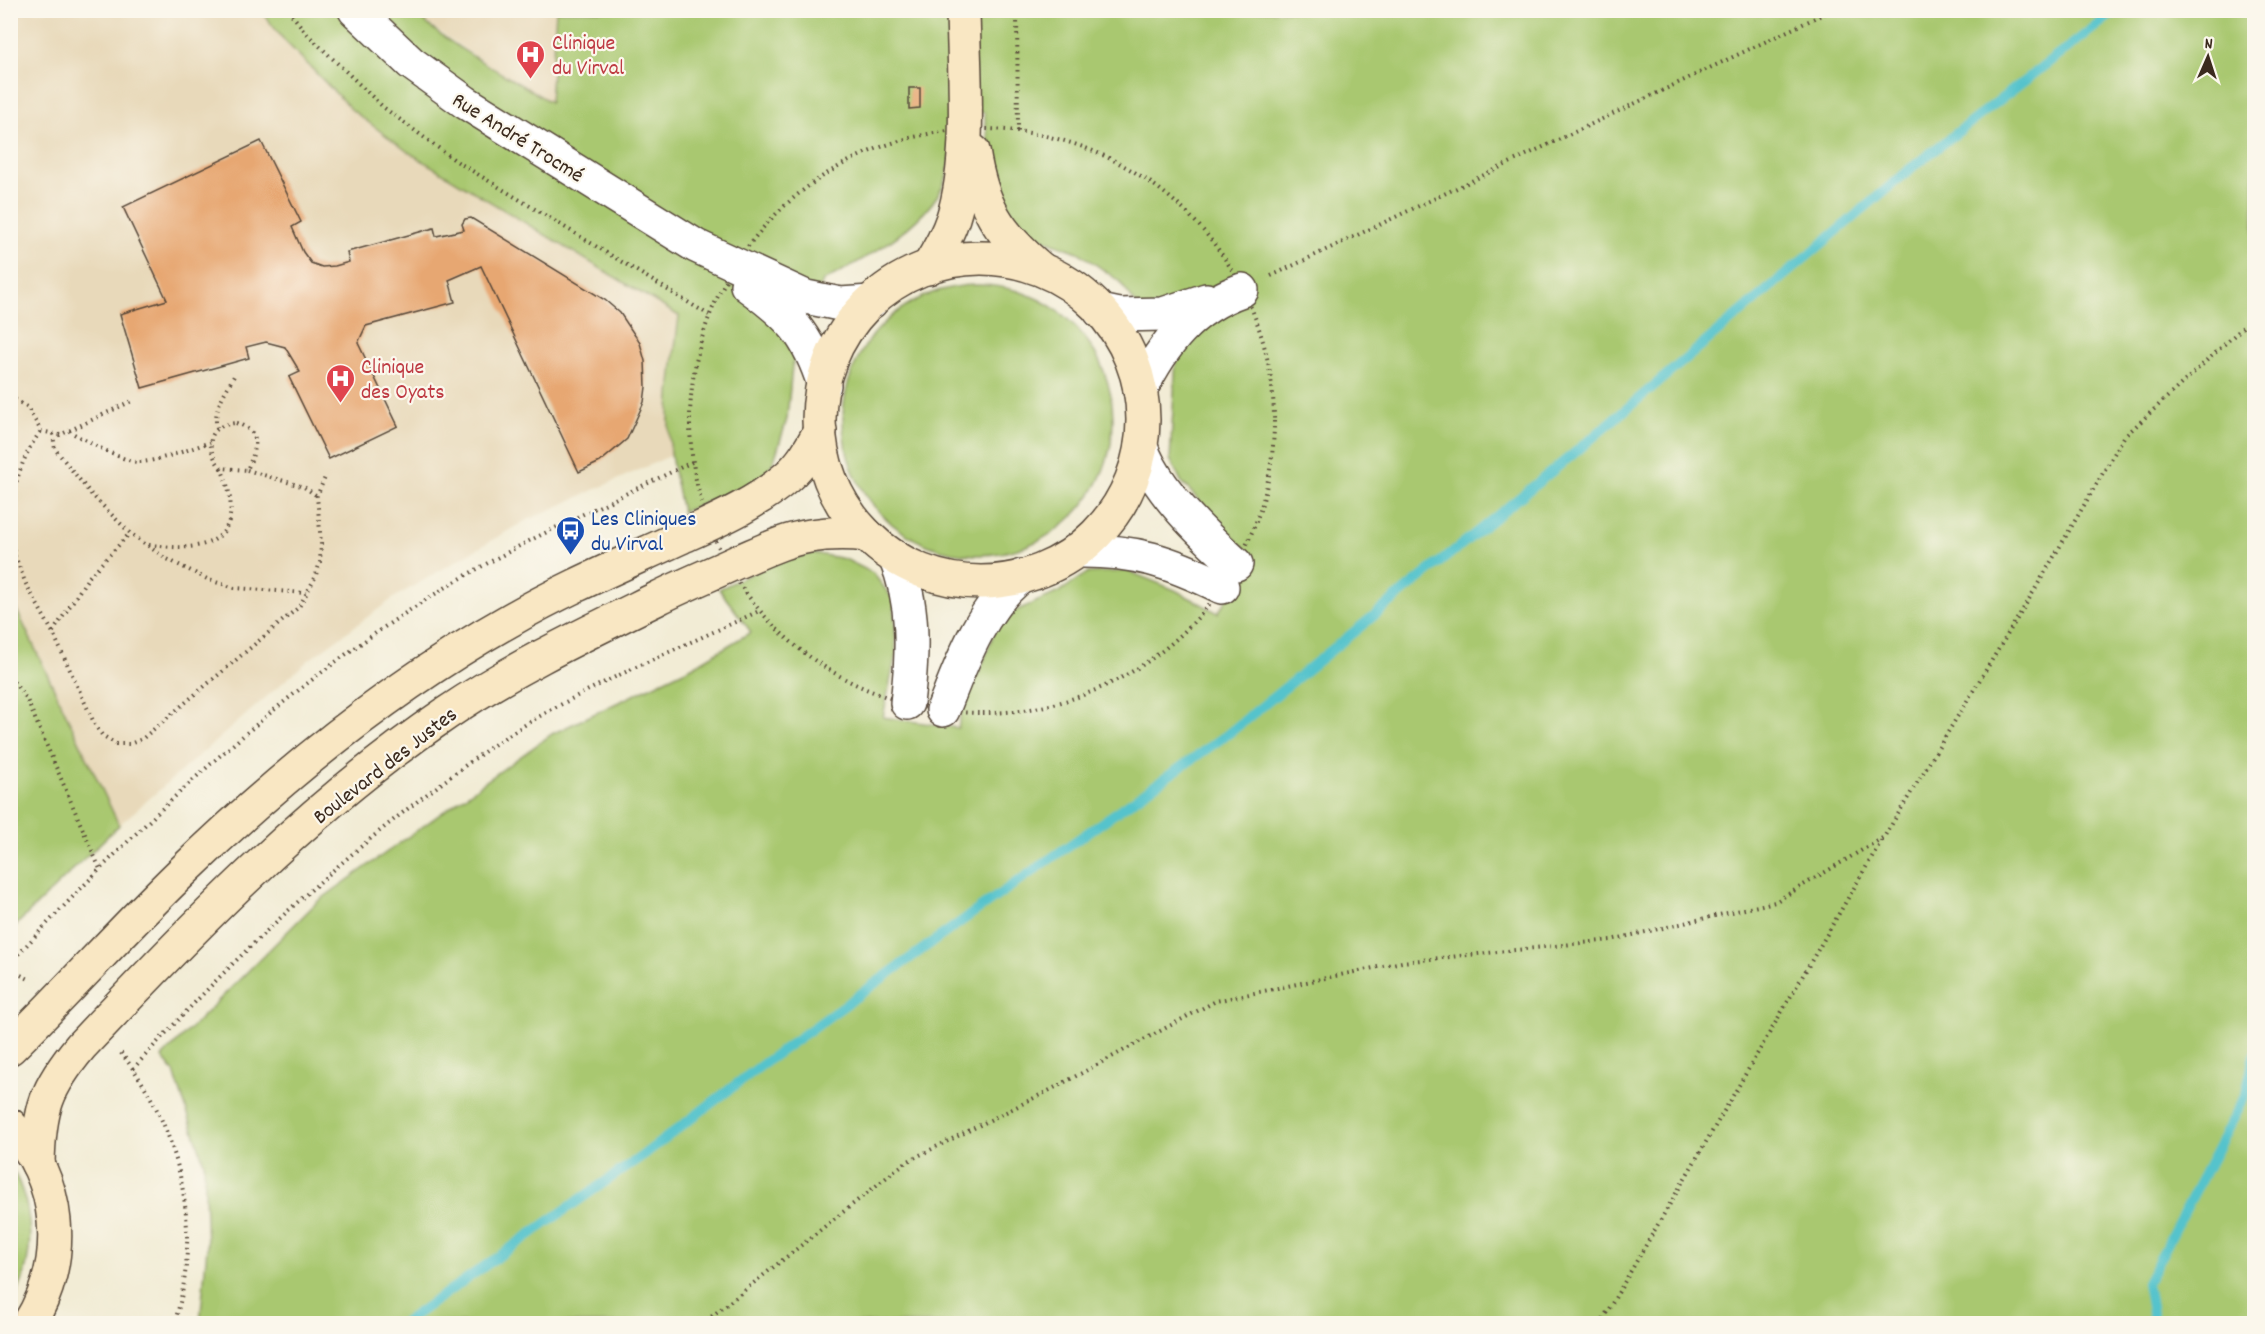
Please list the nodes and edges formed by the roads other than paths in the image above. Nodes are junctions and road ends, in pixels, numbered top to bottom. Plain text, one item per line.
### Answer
1 (355, 10) edge
2 (963, 10) edge
3 (967, 130) junction
4 (928, 268) junction
5 (732, 269) junction
6 (1044, 272) junction
7 (871, 302) junction
8 (1100, 311) junction
9 (824, 385) junction
10 (1140, 391) junction
11 (820, 431) junction
12 (1140, 447) junction
13 (867, 535) junction
14 (1076, 551) junction
15 (895, 556) junction
16 (1022, 576) junction
17 (907, 703) road end
18 (943, 710) road end
19 (10, 1048) edge
20 (10, 1125) edge
21 (38, 1164) junction
22 (29, 1323) edge

1 - 5 street, Rue André Trocmé
2 - 3 street
3 - 4 street
3 - 6 street
4 - 6 street
4 - 7 street
5 - 7 street, Rue André Trocmé
5 - 9 street, Rue André Trocmé
6 - 8 street
7 - 9 street
8 - 10 street
8 - 10 street
9 - 11 street
10 - 12 street
11 - 13 street
11 - 19 street
12 - 14 street
12 - 14 street
13 - 15 street
13 - 21 street, Boulevard des Justes
14 - 16 street
15 - 16 street
15 - 17 street
16 - 18 street
20 - 21 street
21 - 22 street

